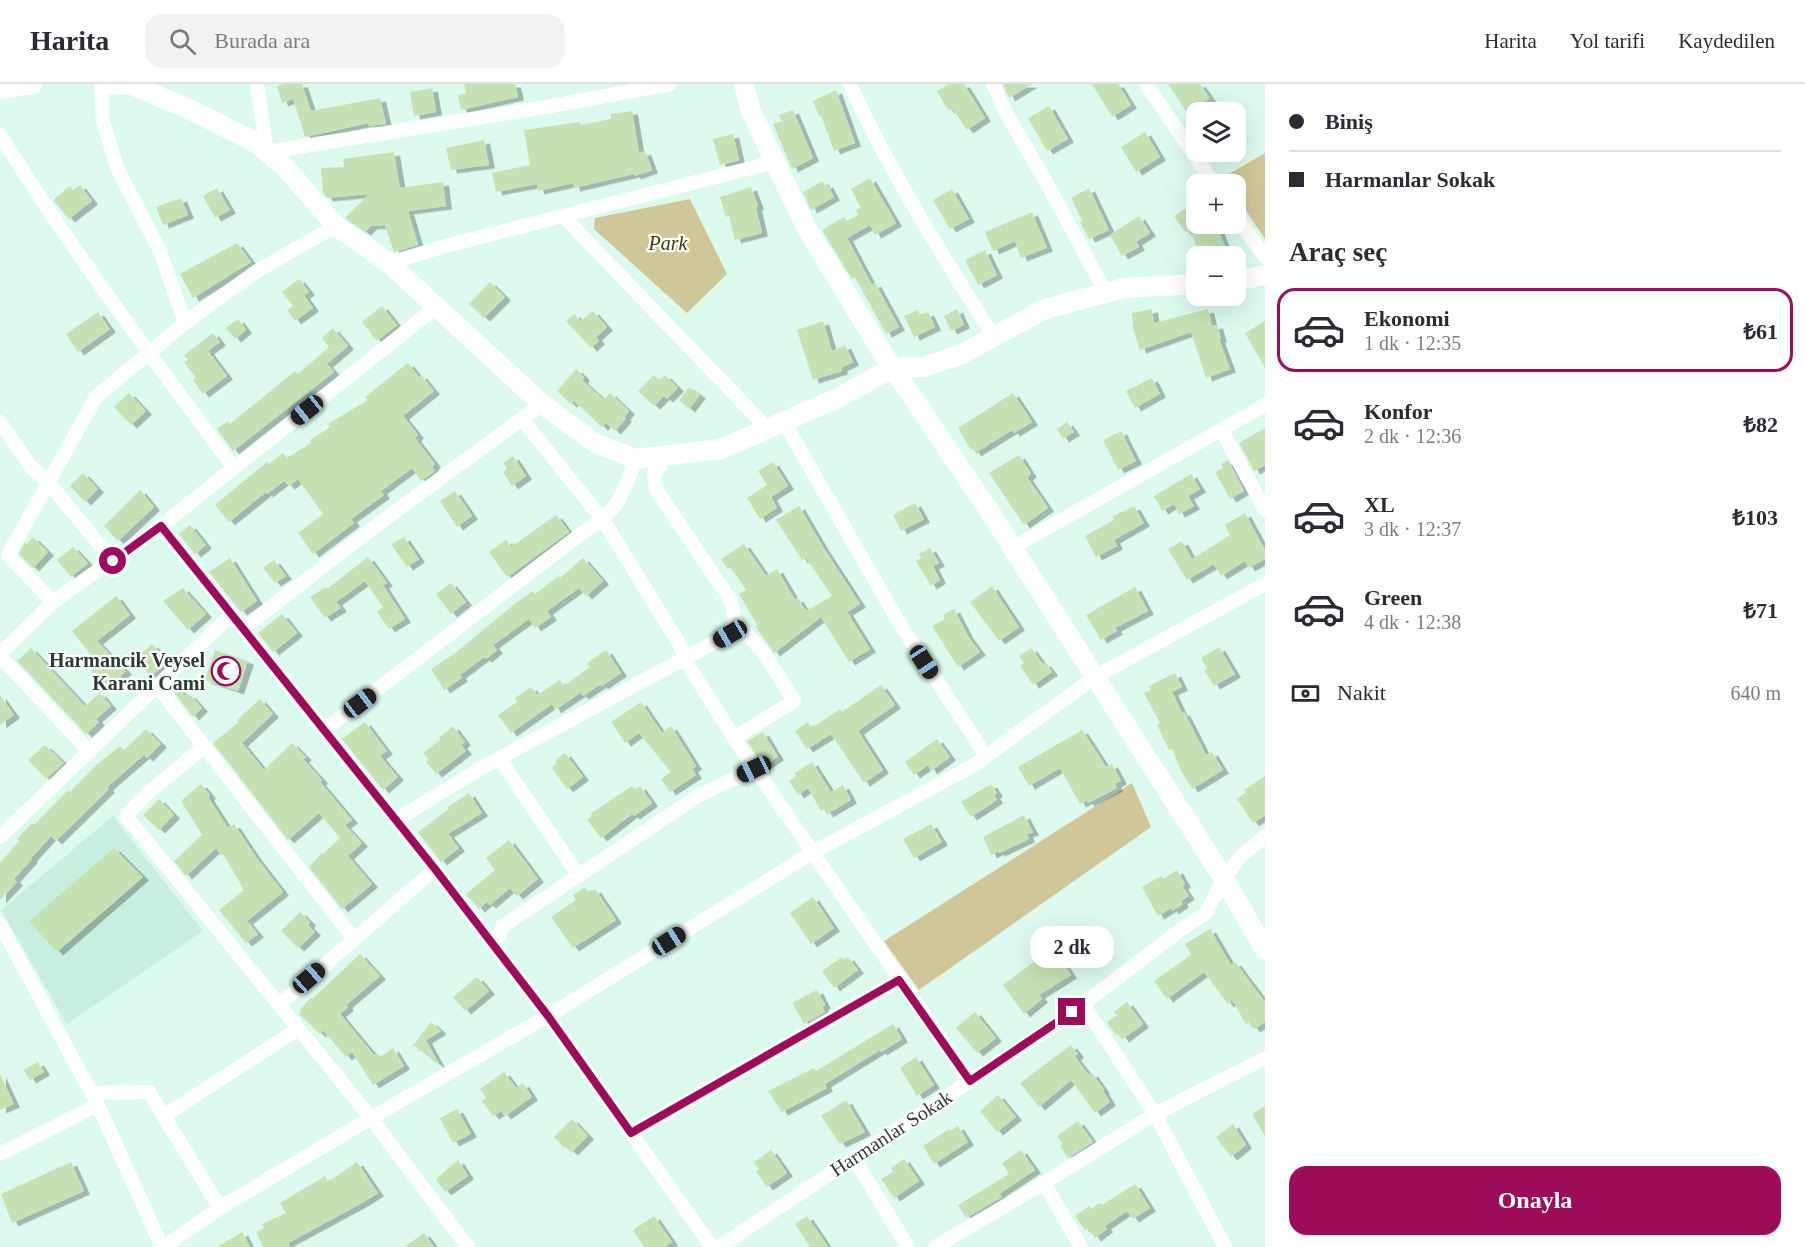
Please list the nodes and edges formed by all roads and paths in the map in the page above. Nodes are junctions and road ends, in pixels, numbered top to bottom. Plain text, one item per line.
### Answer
1 (32, 84) edge
2 (103, 84) edge
3 (256, 84) edge
4 (670, 84) edge
5 (744, 84) edge
6 (850, 84) edge
7 (993, 84) edge
8 (1146, 84) edge
9 (0, 89) edge
10 (0, 135) edge
11 (775, 162) junction
12 (1207, 174) edge
13 (563, 216) junction
14 (336, 226) junction
15 (1246, 230) edge
16 (1265, 257) edge
17 (389, 264) junction
18 (1265, 275) edge
19 (1246, 279) edge
20 (1186, 285) edge
21 (1106, 293) junction
22 (435, 308) junction
23 (185, 323) junction
24 (994, 337) junction
25 (148, 353) junction
26 (892, 368) junction
27 (542, 404) junction
28 (1265, 405) edge
29 (522, 419) junction
30 (0, 422) edge
31 (776, 425) junction
32 (1222, 431) junction
33 (666, 455) junction
34 (636, 459) junction
35 (234, 468) junction
36 (48, 482) junction
37 (1265, 510) edge
38 (603, 520) junction
39 (161, 526) junction
40 (1012, 548) junction
41 (113, 561) junction
42 (1265, 584) edge
43 (53, 602) junction
44 (232, 614) junction
45 (735, 621) junction
46 (243, 628) junction
47 (0, 655) edge
48 (685, 660) junction
49 (1095, 677) junction
50 (158, 687) junction
51 (324, 730) junction
52 (734, 738) junction
53 (205, 746) junction
54 (90, 752) junction
55 (986, 756) junction
56 (500, 758) junction
57 (754, 769) junction
58 (396, 820) junction
59 (1265, 836) edge
60 (0, 837) edge
61 (812, 853) junction
62 (435, 869) junction
63 (579, 876) junction
64 (1224, 879) junction
65 (0, 924) edge
66 (354, 939) junction
67 (495, 946) junction
68 (1265, 950) edge
69 (899, 980) junction
70 (1083, 1004) junction
71 (279, 1005) junction
72 (548, 1016) junction
73 (298, 1029) junction
74 (1265, 1058) edge
75 (970, 1081) junction
76 (95, 1099) junction
77 (1155, 1114) junction
78 (164, 1116) junction
79 (371, 1118) junction
80 (631, 1133) junction
81 (0, 1154) edge
82 (853, 1157) junction
83 (1044, 1183) junction
84 (220, 1208) junction
85 (163, 1247) edge
86 (468, 1247) edge
87 (712, 1247) edge
88 (719, 1247) edge
89 (908, 1247) edge
90 (935, 1247) edge
91 (1081, 1247) edge
92 (1225, 1247) edge

1 - 9 street
2 - 14 street
2 - 23 street
3 - 4 street
5 - 11 street
6 - 24 street
7 - 21 street
8 - 12 street
10 - 25 street
11 - 13 street
11 - 26 street
13 - 17 street
13 - 31 street
14 - 17 street
14 - 23 street
15 - 16 street
17 - 22 street
18 - 19 street
20 - 21 street
21 - 24 street
22 - 27 street
22 - 35 street
23 - 25 street
24 - 26 street
25 - 35 street
25 - 36 street
26 - 31 street
26 - 40 street
27 - 29 street
27 - 34 street
28 - 32 street
29 - 38 street
29 - 46 street
30 - 36 street
31 - 33 street
31 - 55 street
32 - 37 street
32 - 40 street
33 - 34 street
33 - 45 street
34 - 38 street
35 - 39 street
36 - 41 street
36 - 43 street
38 - 48 street
38 - 51 street
39 - 41 street
39 - 44 street
40 - 49 street
41 - 43 street
42 - 49 street
43 - 47 street
44 - 46 street
44 - 50 street
45 - 48 street
45 - 52 street
46 - 51 street
47 - 54 street
48 - 52 street
48 - 56 street
49 - 55 street
49 - 64 street
50 - 53 street
50 - 54 street
51 - 58 street
52 - 57 street
53 - 66 street
53 - 71 street
54 - 60 street
55 - 61 street
56 - 58 street
56 - 63 street
57 - 61 street
57 - 63 street
58 - 62 street
59 - 64 street, Harmanlar Sokak
61 - 69 street
61 - 72 street
62 - 66 street
62 - 67 street
63 - 67 street
64 - 68 street
64 - 70 street, Harmanlar Sokak
65 - 76 street
66 - 71 street
67 - 72 street
69 - 75 street
69 - 80 street
70 - 75 street, Harmanlar Sokak
70 - 77 street
71 - 73 street
72 - 79 street
72 - 80 street
73 - 78 street
73 - 79 street
74 - 77 street
75 - 82 street, Harmanlar Sokak
76 - 78 street
76 - 81 street
76 - 85 street
77 - 83 street
77 - 92 street
78 - 84 street
79 - 84 street
79 - 86 street
80 - 87 street
82 - 88 street, Harmanlar Sokak
82 - 89 street
83 - 90 street
83 - 91 street
84 - 85 street

